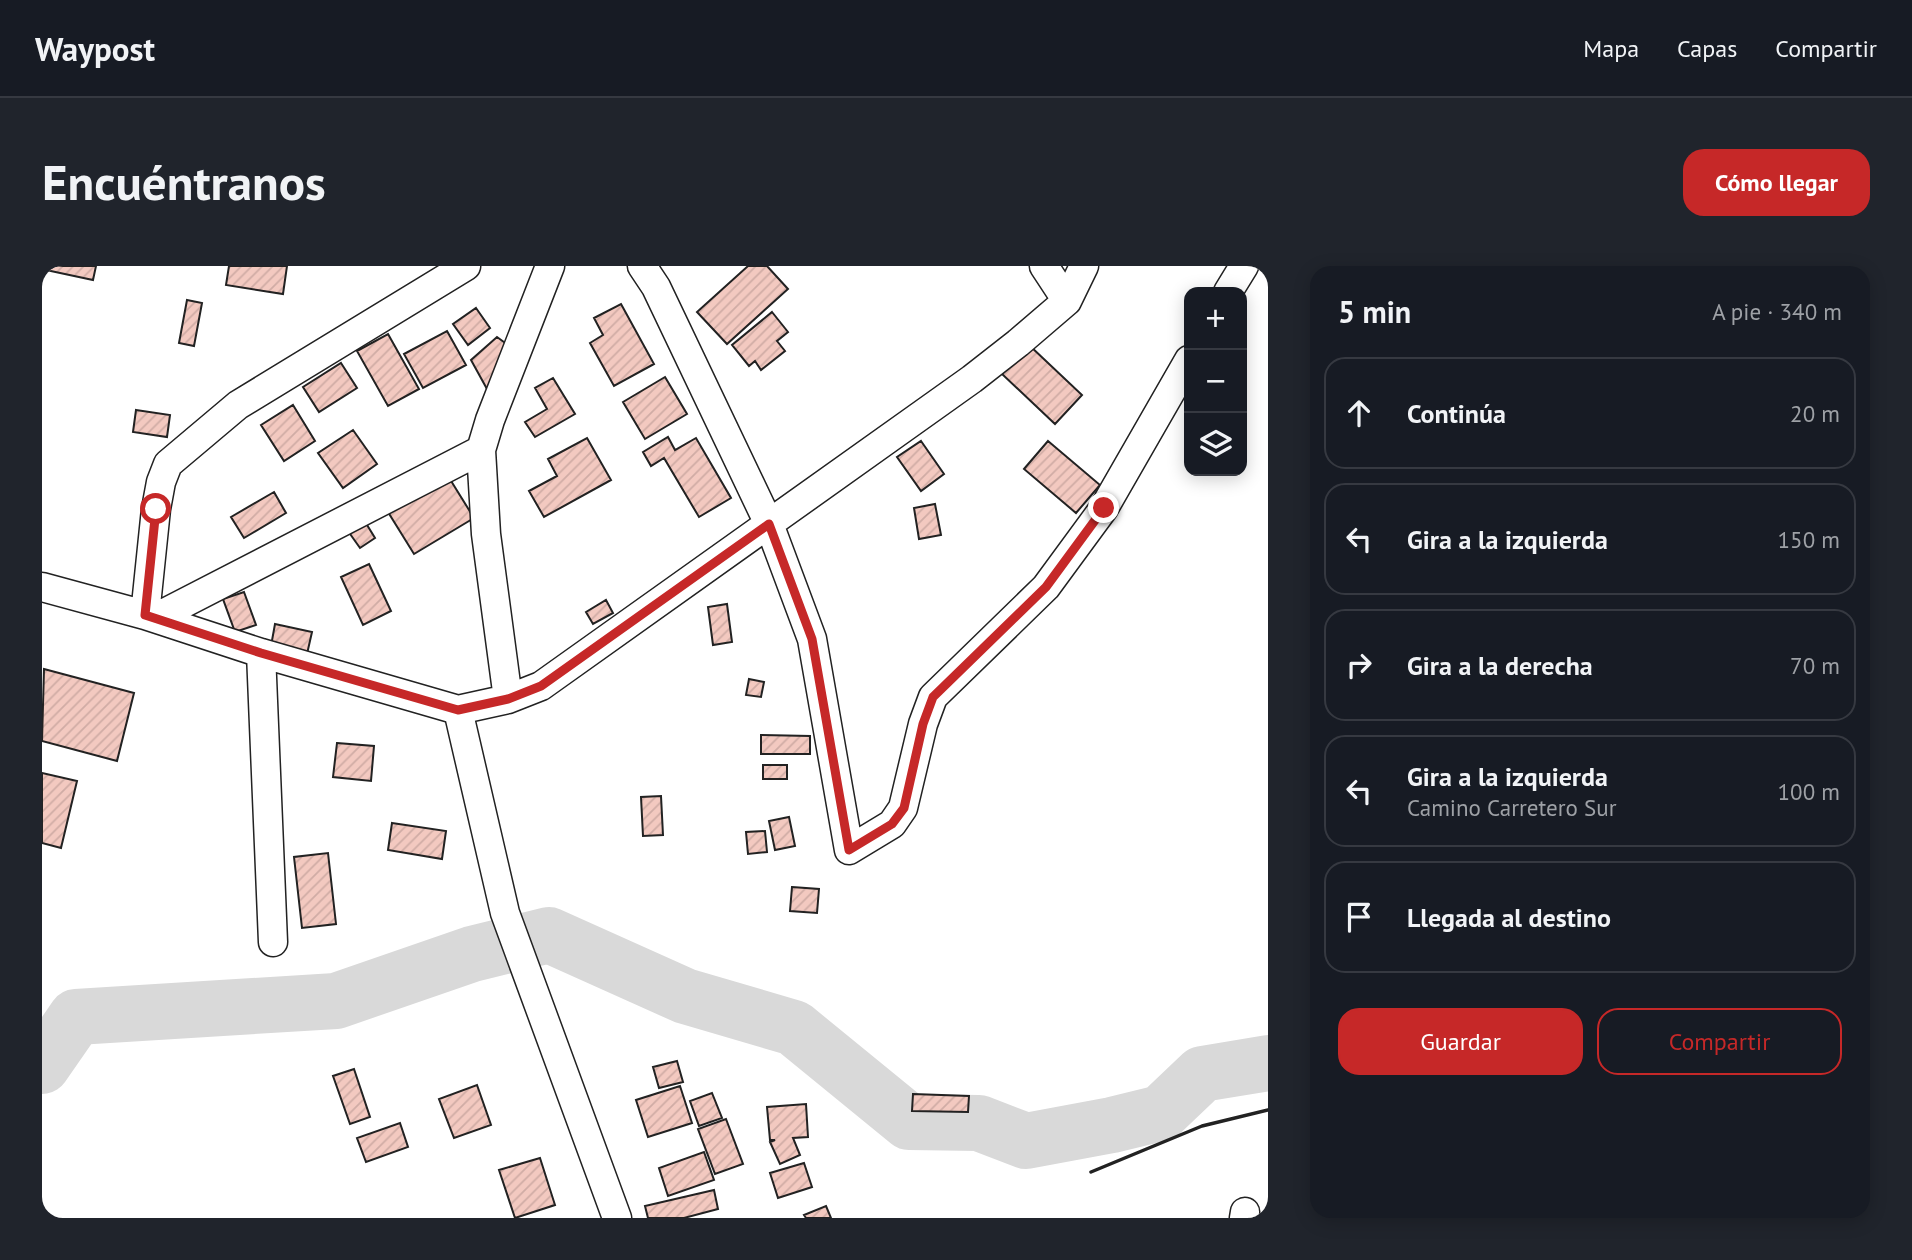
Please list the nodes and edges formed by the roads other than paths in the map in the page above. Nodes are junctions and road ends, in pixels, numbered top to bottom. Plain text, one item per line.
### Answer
1 (466, 266) edge
2 (550, 266) edge
3 (642, 266) edge
4 (1044, 266) edge
5 (1083, 266) edge
6 (1244, 266) edge
7 (1231, 287) edge
8 (1067, 301) junction
9 (1184, 369) edge
10 (481, 450) junction
11 (769, 524) junction
12 (42, 587) edge
13 (150, 616) junction
14 (261, 653) junction
15 (508, 699) junction
16 (458, 710) junction
17 (273, 942) dead end
18 (617, 1218) edge

1 - 13 street
2 - 10 street
3 - 11 street
4 - 8 street
5 - 8 street
6 - 7 street
8 - 11 street
9 - 11 street
10 - 13 street
10 - 15 street
11 - 15 street
12 - 13 street
13 - 14 street
14 - 16 street
14 - 17 street
15 - 16 street
16 - 18 street

